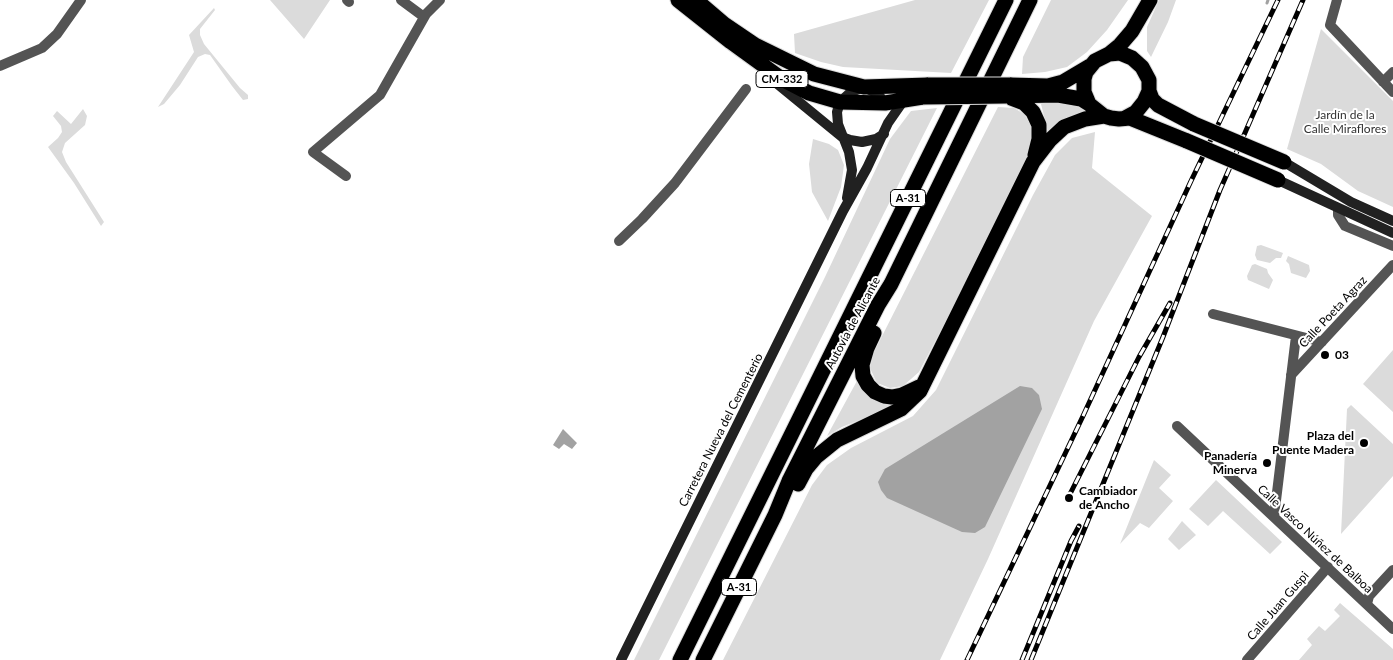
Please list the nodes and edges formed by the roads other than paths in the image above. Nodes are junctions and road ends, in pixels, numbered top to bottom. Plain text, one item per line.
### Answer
1 (81, 0) edge
2 (401, 0) edge
3 (440, 0) edge
4 (678, 0) edge
5 (696, 0) edge
6 (1006, 0) edge
7 (1030, 0) edge
8 (1150, 0) edge
9 (1337, 0) edge
10 (1141, 17) junction
11 (424, 18) junction
12 (731, 42) junction
13 (1109, 54) junction
14 (1091, 65) junction
15 (0, 66) edge
16 (1142, 67) junction
17 (1393, 72) edge
18 (1383, 82) junction
19 (864, 87) junction
20 (746, 88) dead end
21 (1149, 90) junction
22 (926, 91) junction
23 (1008, 91) junction
24 (1393, 92) edge
25 (904, 100) junction
26 (840, 102) junction
27 (885, 103) junction
28 (1089, 104) junction
29 (1104, 116) junction
30 (1125, 118) junction
31 (888, 123) junction
32 (884, 134) junction
33 (842, 137) junction
34 (1033, 162) junction
35 (1284, 162) joint
36 (346, 176) dead end
37 (1278, 180) joint
38 (1338, 209) junction
39 (843, 211) junction
40 (1393, 221) edge
41 (1393, 233) edge
42 (619, 241) dead end
43 (1393, 246) edge
44 (1393, 265) edge
45 (891, 284) junction
46 (1213, 314) dead end
47 (1296, 336) junction
48 (1322, 342) junction
49 (1291, 375) junction
50 (922, 385) junction
51 (1176, 426) dead end
52 (775, 515) junction
53 (1274, 517) junction
54 (1328, 568) junction
55 (1393, 570) edge
56 (1367, 604) junction
57 (1393, 629) edge
58 (620, 660) edge
59 (680, 660) edge
60 (703, 660) edge
61 (1248, 660) edge

1 - 15 street
2 - 11 street
3 - 11 street
4 - 12 highway, CM-332
5 - 19 highway
6 - 59 highway, Autovía de Alicante / A-31
7 - 45 highway, Autovía de Alicante / A-31
8 - 10 highway
9 - 18 street
10 - 13 highway
10 - 16 highway
11 - 36 street
12 - 26 highway, CM-332
12 - 33 street
13 - 14 highway
13 - 16 highway
14 - 23 highway
14 - 28 highway
16 - 21 highway
17 - 18 street
18 - 24 street
19 - 22 highway
19 - 26 street
19 - 27 street
20 - 42 street
21 - 30 highway
21 - 35 highway, bridge
22 - 23 highway, bridge
22 - 25 highway
23 - 28 highway
23 - 34 highway
25 - 27 highway
25 - 31 street
26 - 27 highway
26 - 33 street
27 - 31 street
28 - 29 highway
29 - 30 highway
29 - 34 highway
30 - 37 highway, bridge
31 - 32 street
32 - 33 street
32 - 39 street, Carretera Nueva del Cementerio
33 - 39 street, Carretera Nueva del Cementerio
34 - 50 highway
35 - 40 street
37 - 38 street
38 - 41 street
38 - 43 street
39 - 58 street, Carretera Nueva del Cementerio
44 - 48 street, Calle Poeta Agraz
45 - 50 highway
45 - 52 highway, Autovía de Alicante / A-31
46 - 47 street
47 - 48 street
47 - 49 street, Calle Poeta Agraz
48 - 49 street, Calle Poeta Agraz
49 - 53 street, Calle Poeta Agraz
50 - 52 highway
51 - 53 street, Calle Vasco Núñez de Balboa
52 - 60 highway, Autovía de Alicante / A-31
53 - 54 street, Calle Vasco Núñez de Balboa
54 - 56 street, Calle Vasco Núñez de Balboa
54 - 61 street, Calle Juan Guspi
55 - 56 street
56 - 57 street, Calle Vasco Núñez de Balboa

